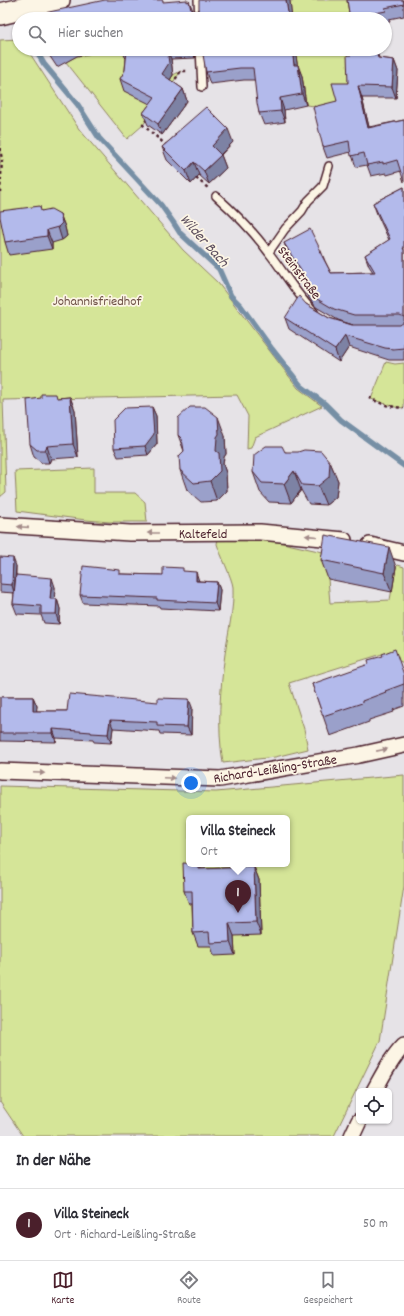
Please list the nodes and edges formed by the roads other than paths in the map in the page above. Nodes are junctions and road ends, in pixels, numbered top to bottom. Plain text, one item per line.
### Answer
1 (58, 0) edge
2 (198, 0) edge
3 (199, 12) edge
4 (0, 14) edge
5 (200, 56) edge
6 (202, 87) dead end
7 (329, 166) dead end
8 (216, 196) dead end
9 (269, 252) junction
10 (319, 315) edge
11 (0, 525) edge
12 (404, 553) edge
13 (404, 745) edge
14 (0, 771) edge
15 (404, 1045) edge
16 (376, 1088) edge
17 (358, 1124) edge
18 (352, 1136) edge

1 - 4 street
2 - 3 lane
5 - 6 lane
7 - 9 lane
8 - 9 lane, Steinstraße
9 - 10 lane, Steinstraße
12 -> 11 street, Kaltefeld
14 -> 13 street, Richard-Leißling-Straße
15 - 16 street
17 - 18 street

